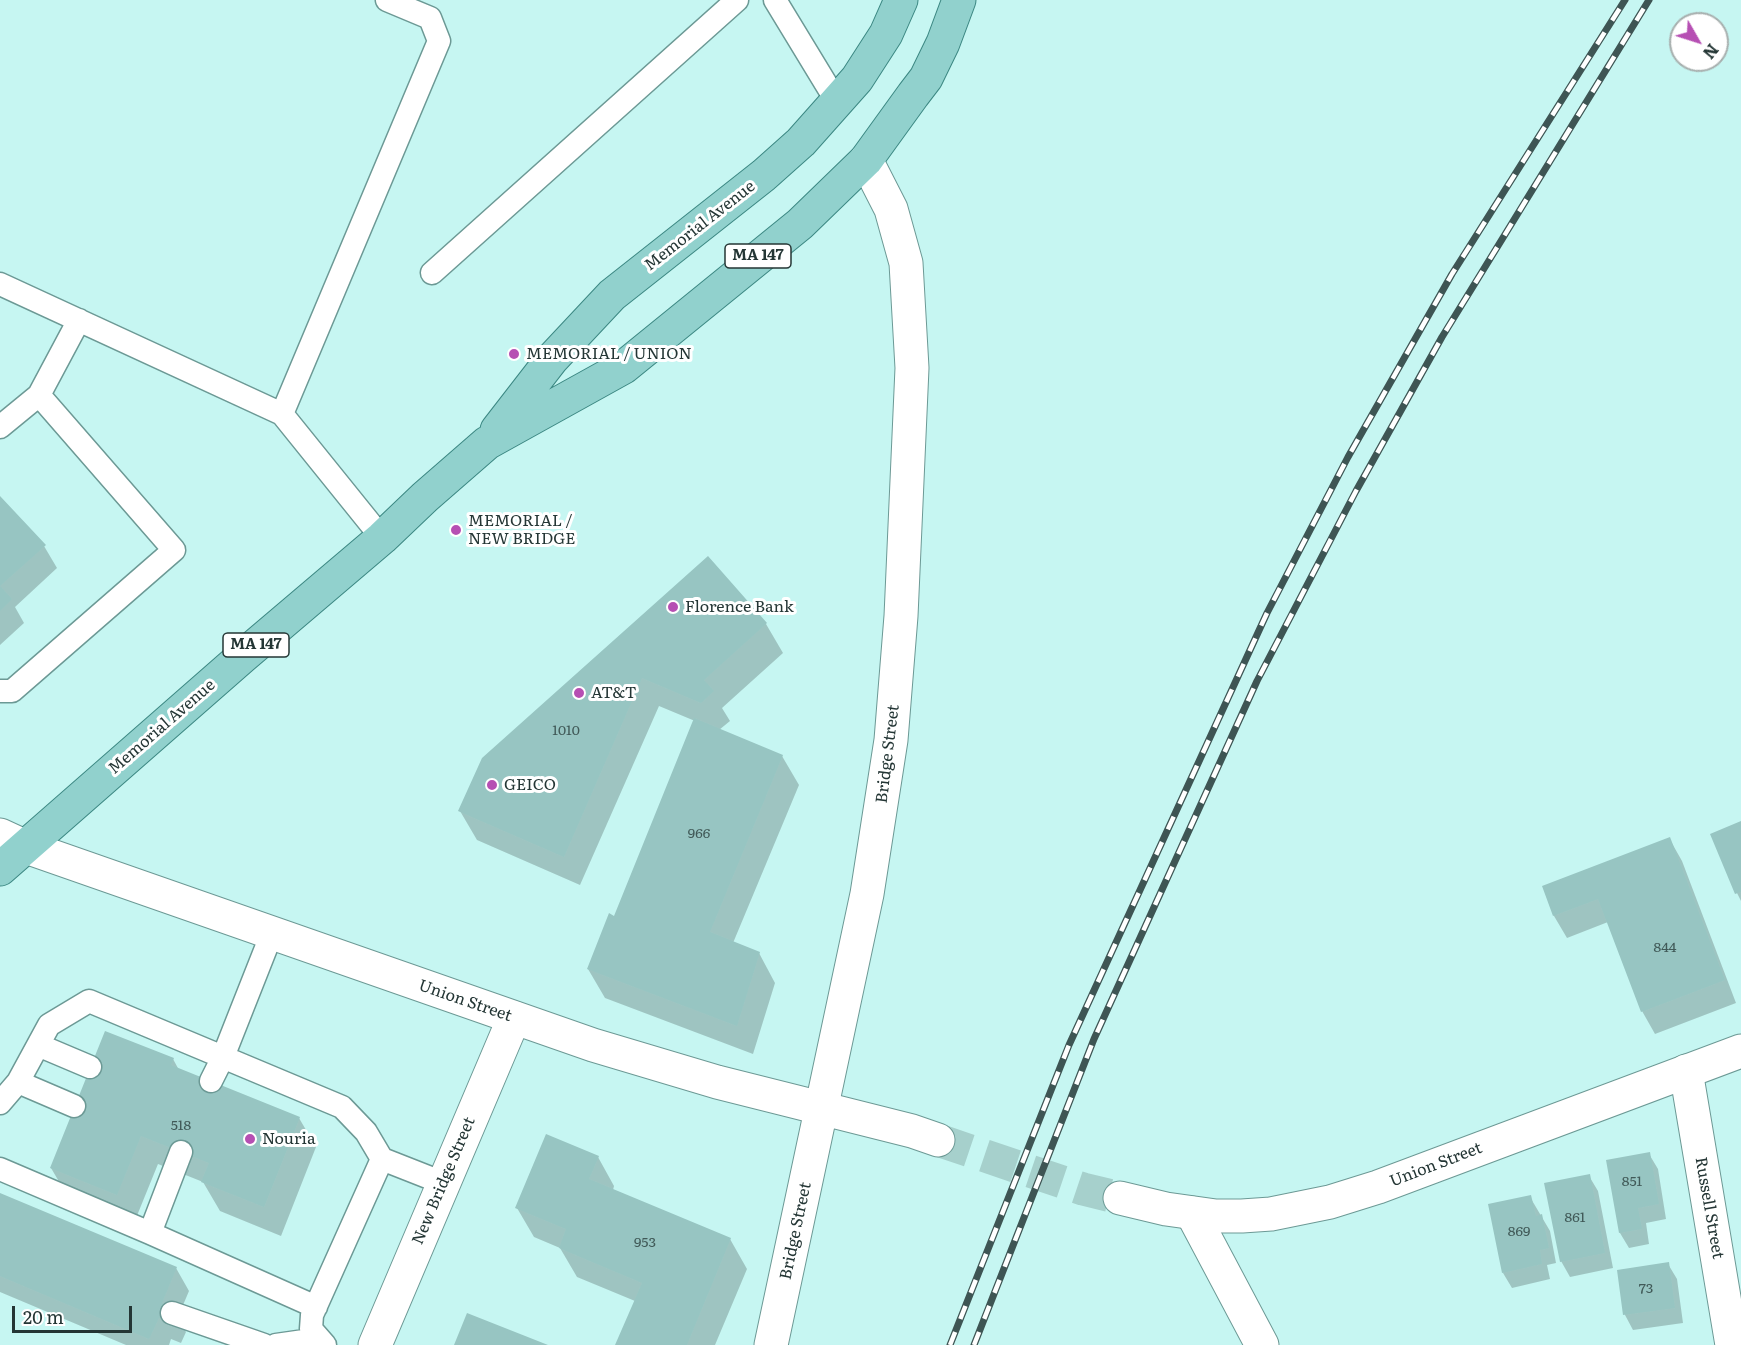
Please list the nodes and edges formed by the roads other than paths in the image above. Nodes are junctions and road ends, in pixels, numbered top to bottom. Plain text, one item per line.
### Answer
1 (387, 0) edge
2 (736, 0) edge
3 (775, 0) edge
4 (901, 0) edge
5 (959, 0) edge
6 (837, 102) junction
7 (866, 160) junction
8 (432, 273) dead end
9 (0, 284) edge
10 (79, 320) junction
11 (39, 395) junction
12 (282, 414) junction
13 (0, 427) edge
14 (487, 443) junction
15 (382, 538) junction
16 (0, 691) edge
17 (13, 841) edge
18 (0, 869) edge
19 (272, 933) junction
20 (514, 1018) junction
21 (38, 1045) junction
22 (1741, 1051) edge
23 (224, 1057) junction
24 (90, 1067) dead end
25 (1686, 1071) junction
26 (211, 1081) dead end
27 (18, 1082) junction
28 (0, 1103) edge
29 (74, 1106) dead end
30 (823, 1109) junction
31 (938, 1140) tunnel mouth
32 (181, 1152) dead end
33 (382, 1159) junction
34 (0, 1168) edge
35 (443, 1183) junction
36 (1120, 1198) tunnel mouth
37 (1192, 1213) junction
38 (150, 1233) junction
39 (316, 1307) junction
40 (172, 1313) dead end
41 (322, 1342) edge
42 (264, 1345) edge
43 (276, 1345) edge
44 (375, 1345) edge
45 (771, 1345) edge
46 (1262, 1345) edge
47 (1732, 1345) edge

1 - 12 lane
2 - 8 lane
3 - 6 lane
4 - 6 main road, Memorial Avenue / MA 147
5 - 7 main road, Memorial Avenue / MA 147
6 - 14 main road, Memorial Avenue / MA 147
7 - 14 main road, Memorial Avenue / MA 147
7 - 30 street, Bridge Street
9 - 10 lane
10 - 11 lane
10 - 12 lane
11 - 13 lane
11 - 16 lane
12 - 15 lane
14 - 15 main road, Memorial Avenue / MA 147
15 - 17 main road, Memorial Avenue / MA 147
17 - 18 main road, Memorial Avenue / MA 147
17 - 19 street, Union Street
19 - 20 street, Union Street
19 - 23 lane
20 - 30 street, Union Street
20 - 35 street, New Bridge Street
21 - 23 lane
21 - 24 lane
21 - 27 lane
22 - 25 street, Union Street
23 - 26 lane
23 - 33 lane
25 - 37 street, Union Street
25 - 47 street, Russell Street
27 - 28 lane
27 - 29 lane
30 - 31 street, Union Street
30 - 45 street, Bridge Street
32 - 38 lane
33 - 35 lane
33 - 39 lane
34 - 38 lane
35 - 44 street, New Bridge Street
36 - 37 street, Union Street
37 - 46 street
38 - 39 lane
39 - 41 lane
40 - 42 lane
41 - 43 lane

